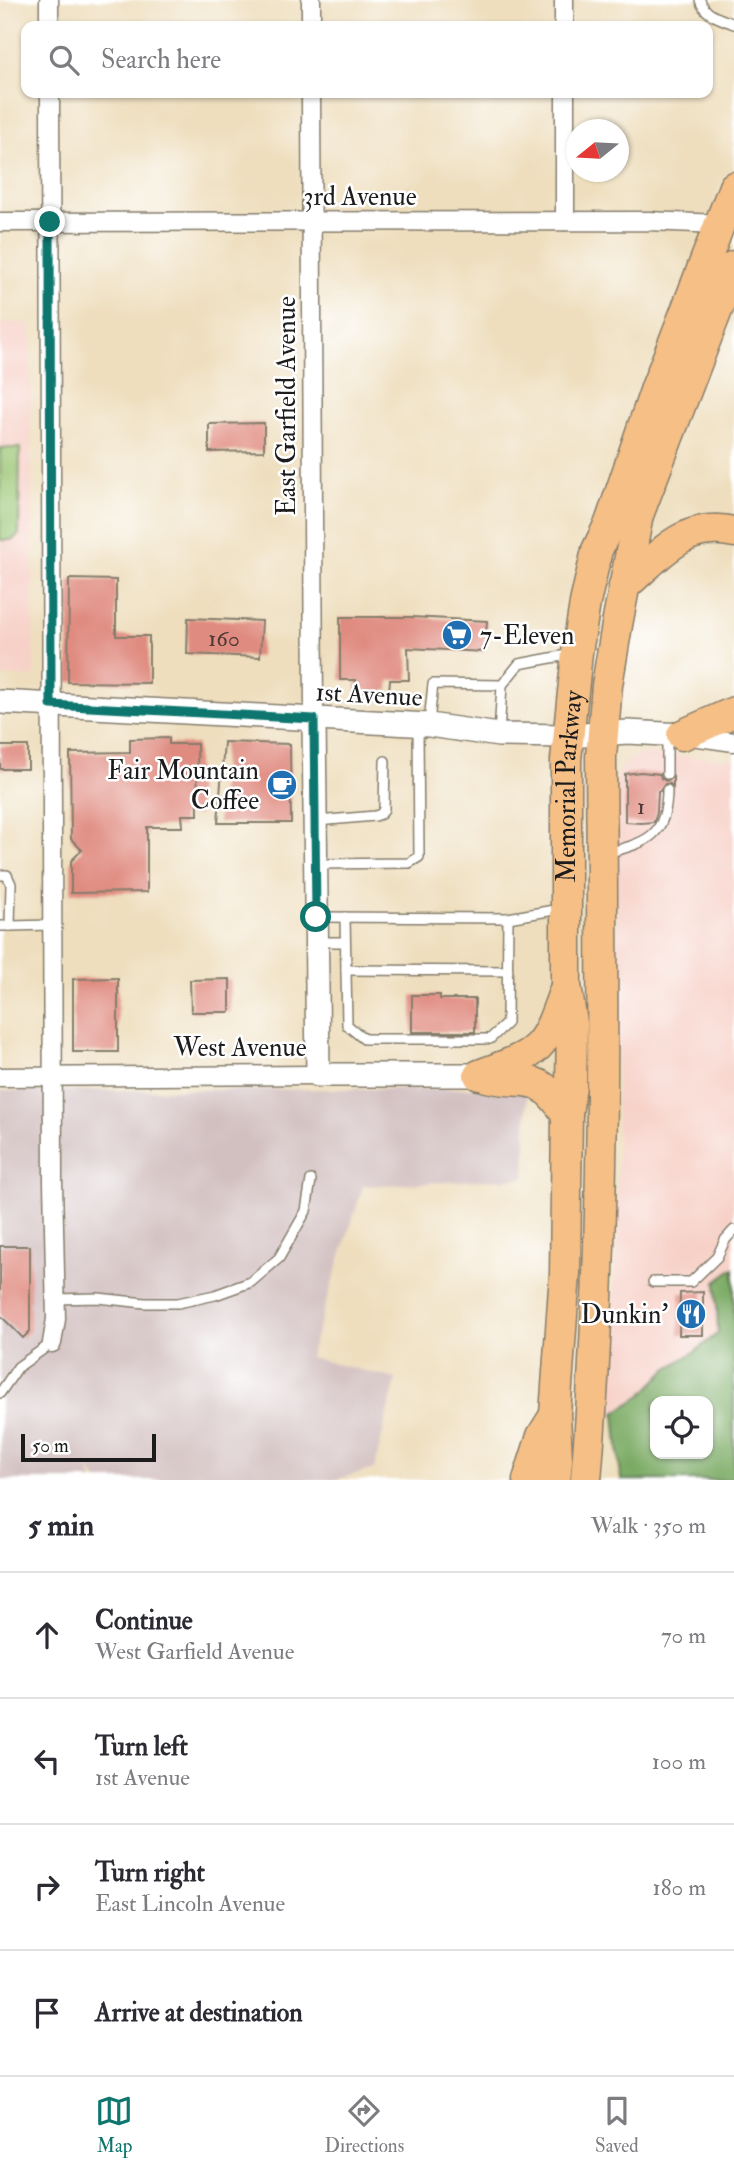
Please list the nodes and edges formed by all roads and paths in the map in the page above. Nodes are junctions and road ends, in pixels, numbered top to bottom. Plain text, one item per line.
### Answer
1 (49, 0) edge
2 (311, 0) edge
3 (564, 0) edge
4 (700, 0) edge
5 (49, 21) edge
6 (311, 21) edge
7 (564, 21) edge
8 (734, 24) edge
9 (50, 98) edge
10 (311, 98) edge
11 (565, 98) edge
12 (734, 187) edge
13 (565, 221) junction
14 (0, 222) edge
15 (50, 222) junction
16 (312, 222) junction
17 (720, 224) junction
18 (734, 266) edge
19 (734, 532) edge
20 (624, 586) junction
21 (577, 653) junction
22 (502, 685) junction
23 (0, 702) edge
24 (51, 705) junction
25 (734, 712) edge
26 (314, 719) junction
27 (423, 725) junction
28 (602, 733) junction
29 (499, 735) junction
30 (674, 735) junction
31 (568, 736) junction
32 (734, 742) edge
33 (385, 761) dead end
34 (667, 774) dead end
35 (667, 790) dead end
36 (315, 821) junction
37 (602, 855) junction
38 (316, 864) junction
39 (0, 875) edge
40 (565, 908) junction
41 (316, 917) junction
42 (345, 917) junction
43 (508, 918) junction
44 (52, 925) junction
45 (5, 926) edge
46 (316, 942) junction
47 (345, 942) junction
48 (346, 970) junction
49 (509, 971) junction
50 (566, 985) junction
51 (318, 1074) junction
52 (480, 1075) junction
53 (0, 1077) edge
54 (53, 1077) junction
55 (567, 1114) junction
56 (311, 1180) dead end
57 (734, 1230) edge
58 (653, 1282) dead end
59 (55, 1299) junction
60 (52, 1343) joint
61 (1, 1391) edge
62 (555, 1414) junction
63 (528, 1480) edge
64 (555, 1480) edge
65 (586, 1480) edge

1 - 5 street
2 - 6 street
3 - 7 street
4 - 8 lane
9 - 15 street
10 - 16 street, East Garfield Avenue
11 - 13 street
12 - 17 highway, Memorial Parkway
13 - 16 street, 3rd Avenue
13 - 17 street, 3rd Avenue
14 - 15 street, 3rd Avenue
15 - 16 street, 3rd Avenue
15 - 24 street
16 - 26 street, East Garfield Avenue
17 - 21 highway, Memorial Parkway
18 - 20 highway, Memorial Parkway
19 - 20 highway
20 - 28 highway, Memorial Parkway
21 - 22 lane
21 - 31 highway, Memorial Parkway
22 - 27 lane
22 - 29 lane
23 - 24 street, 1st Avenue
24 - 26 street, 1st Avenue
24 - 44 street
25 - 30 highway
26 - 27 street, 1st Avenue
26 - 36 street
27 - 29 street, 1st Avenue
27 - 38 lane
28 - 30 street, 1st Avenue
28 - 31 street, 1st Avenue
28 - 37 highway, Memorial Parkway
29 - 31 street, 1st Avenue
30 - 32 street, 1st Avenue
30 - 34 lane
31 - 40 highway, Memorial Parkway
33 - 36 lane
35 - 37 lane
36 - 38 street
37 - 65 highway, Memorial Parkway
38 - 41 street
39 - 45 lane
40 - 43 lane
40 - 50 highway, Memorial Parkway
41 - 42 lane
41 - 46 street
42 - 43 lane
42 - 47 lane
43 - 49 lane
44 - 45 lane
44 - 54 street
46 - 47 lane
46 - 51 street
47 - 48 lane
48 - 49 lane
48 - 49 lane
50 - 52 highway
50 - 55 highway, Memorial Parkway
51 - 52 street, West Avenue
51 - 54 street, West Avenue
52 - 55 highway
53 - 54 street, West Avenue
54 - 59 street
55 - 62 highway, Memorial Parkway
56 - 59 lane
57 - 58 lane
59 - 60 street
60 - 61 lane
62 - 63 highway
62 - 64 highway, Memorial Parkway

